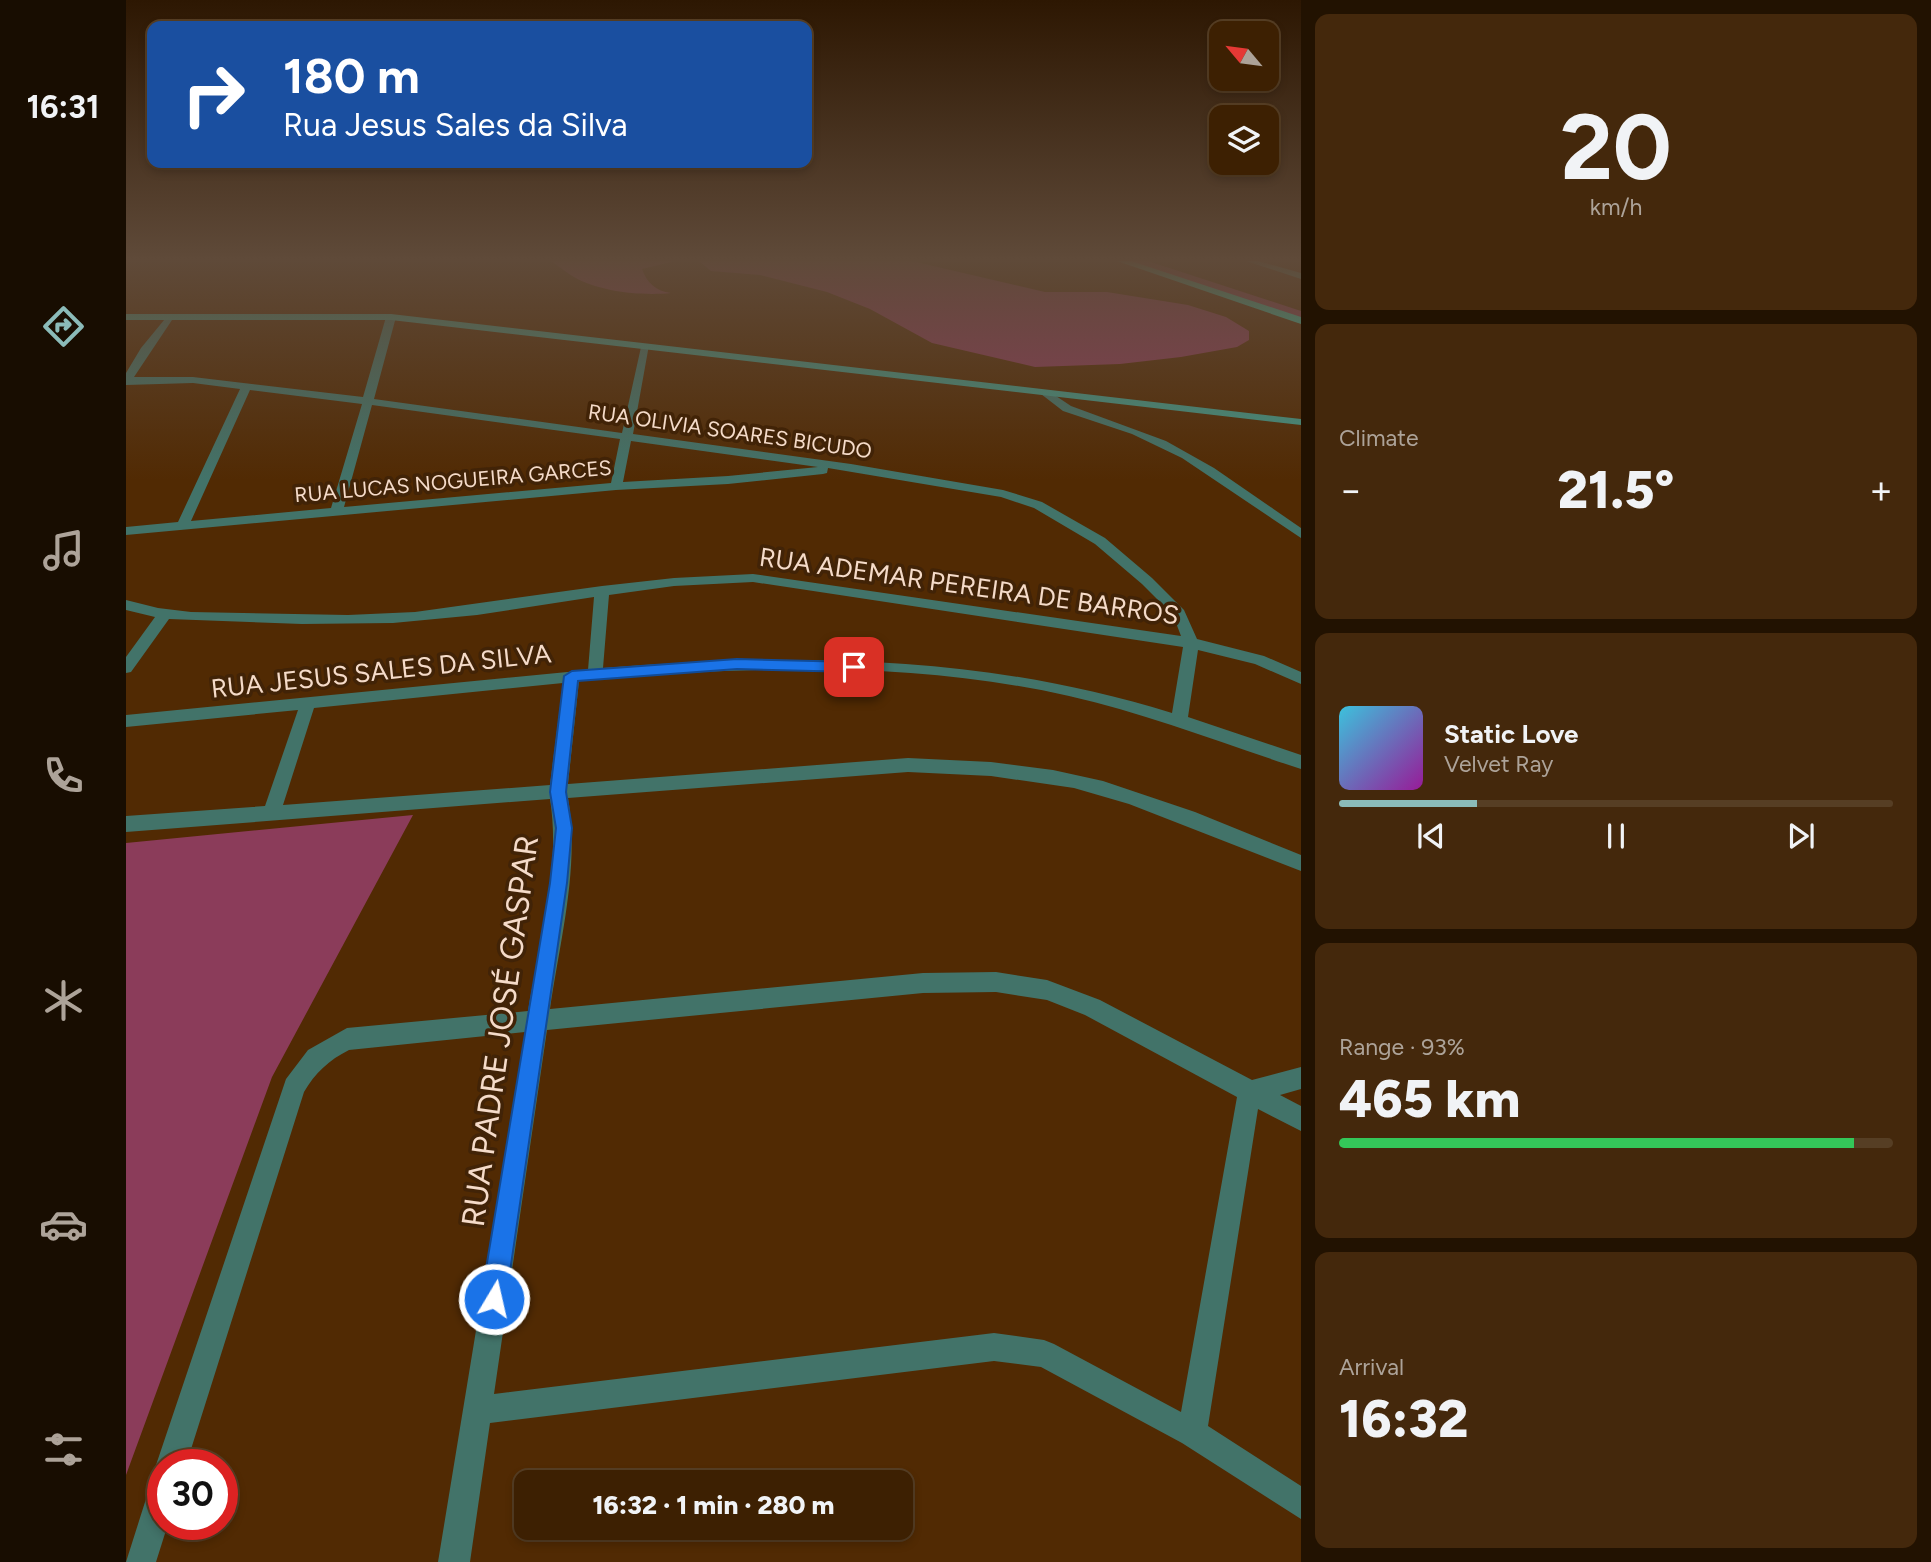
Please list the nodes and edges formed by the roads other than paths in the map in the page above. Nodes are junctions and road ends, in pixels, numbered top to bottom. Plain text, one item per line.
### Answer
1 (156, 334) edge
2 (386, 334) edge
3 (530, 334) edge
4 (646, 348) junction
5 (127, 380) edge
6 (247, 386) junction
7 (1046, 394) junction
8 (367, 401) junction
9 (1301, 422) edge
10 (626, 435) junction
11 (793, 459) junction
12 (851, 468) junction
13 (783, 475) junction
14 (616, 486) junction
15 (337, 511) junction
16 (183, 524) junction
17 (126, 531) edge
18 (1301, 534) edge
19 (602, 590) junction
20 (126, 605) edge
21 (141, 610) junction
22 (165, 614) junction
23 (126, 620) edge
24 (1191, 643) junction
25 (126, 668) edge
26 (595, 673) junction
27 (572, 676) junction
28 (1301, 678) edge
29 (308, 703) junction
30 (1180, 721) junction
31 (126, 722) edge
32 (1301, 762) edge
33 (558, 792) junction
34 (272, 811) junction
35 (126, 824) edge
36 (1301, 863) edge
37 (536, 1023) junction
38 (1301, 1078) edge
39 (1249, 1093) junction
40 (1301, 1119) edge
41 (477, 1410) junction
42 (1192, 1433) junction
43 (177, 1449) edge
44 (1301, 1504) edge
45 (147, 1540) edge
46 (140, 1562) edge
47 (454, 1562) edge

1 - 5 street
2 - 8 street
3 - 4 main road
4 - 7 main road
4 - 10 street
5 - 6 street, RUA OLIVIA SOARES BICUDO
6 - 8 street, RUA OLIVIA SOARES BICUDO
6 - 16 street
7 - 9 main road
7 - 18 street
8 - 10 street, RUA OLIVIA SOARES BICUDO
8 - 15 street
10 - 11 street, RUA OLIVIA SOARES BICUDO
10 - 14 street
11 - 12 street, RUA OLIVIA SOARES BICUDO
11 - 13 street
12 - 13 street, RUA LUCAS NOGUEIRA GARCES
12 - 24 street, RUA OLIVIA SOARES BICUDO
13 - 14 street, RUA LUCAS NOGUEIRA GARCES
14 - 15 street, RUA LUCAS NOGUEIRA GARCES
15 - 16 street, RUA LUCAS NOGUEIRA GARCES
16 - 17 street, RUA LUCAS NOGUEIRA GARCES
19 - 22 street, RUA ADEMAR PEREIRA DE BARROS
19 - 24 street, RUA ADEMAR PEREIRA DE BARROS
19 - 26 street
20 - 21 street, RUA ADEMAR PEREIRA DE BARROS
21 - 22 street, RUA ADEMAR PEREIRA DE BARROS
21 - 23 street
22 - 25 street
24 - 28 street, RUA ADEMAR PEREIRA DE BARROS
24 - 30 street
26 - 27 street, RUA JESUS SALES DA SILVA
26 - 30 street, RUA JESUS SALES DA SILVA
27 - 29 street, RUA JESUS SALES DA SILVA
27 - 33 street, RUA PADRE JOSÉ GASPAR
29 - 31 street, RUA JESUS SALES DA SILVA
29 - 34 street
30 - 32 street, RUA JESUS SALES DA SILVA
33 - 34 street
33 - 36 street
33 - 37 street, RUA PADRE JOSÉ GASPAR
34 - 35 street
37 - 39 street
37 - 41 street, RUA PADRE JOSÉ GASPAR
37 - 43 street
38 - 39 street
39 - 40 street
39 - 42 street
41 - 42 street
41 - 47 street, RUA PADRE JOSÉ GASPAR
42 - 44 street
45 - 46 street

